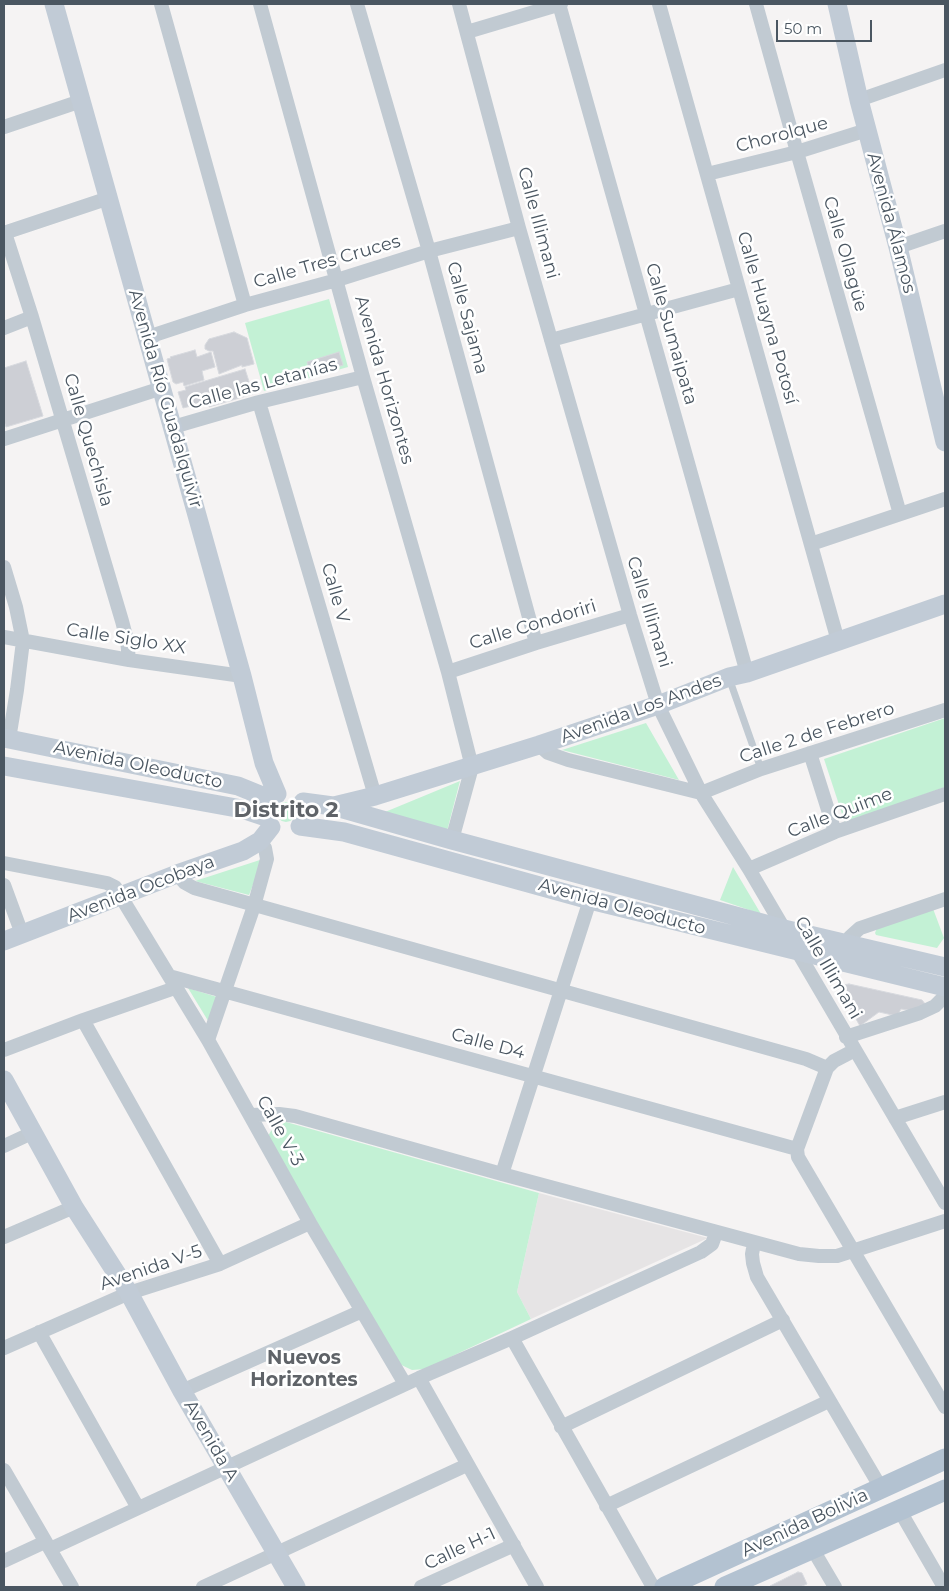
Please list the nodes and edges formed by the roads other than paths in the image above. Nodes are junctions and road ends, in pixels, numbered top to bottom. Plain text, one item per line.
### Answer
1 (54, 4) edge
2 (161, 4) edge
3 (260, 4) edge
4 (357, 4) edge
5 (459, 4) edge
6 (560, 4) edge
7 (659, 4) edge
8 (756, 4) edge
9 (837, 4) edge
10 (467, 32) junction
11 (945, 70) edge
12 (859, 100) junction
13 (82, 101) junction
14 (4, 127) edge
15 (867, 130) junction
16 (797, 152) junction
17 (707, 174) junction
18 (109, 198) junction
19 (519, 228) junction
20 (945, 231) edge
21 (4, 233) edge
22 (898, 247) junction
23 (429, 251) junction
24 (337, 280) junction
25 (739, 289) junction
26 (245, 305) junction
27 (646, 313) junction
28 (32, 317) junction
29 (4, 328) edge
30 (148, 337) junction
31 (551, 340) junction
32 (363, 377) junction
33 (162, 388) junction
34 (259, 402) junction
35 (62, 420) junction
36 (173, 427) junction
37 (5, 436) edge
38 (945, 442) edge
39 (945, 499) edge
40 (900, 514) junction
41 (811, 544) junction
42 (4, 567) edge
43 (945, 604) edge
44 (630, 615) junction
45 (4, 637) edge
46 (23, 641) junction
47 (838, 642) junction
48 (536, 643) junction
49 (129, 660) junction
50 (448, 672) junction
51 (738, 675) junction
52 (242, 676) junction
53 (658, 705) junction
54 (945, 710) edge
55 (6, 738) edge
56 (539, 746) junction
57 (810, 753) junction
58 (4, 766) edge
59 (472, 767) junction
60 (761, 769) junction
61 (701, 793) junction
62 (945, 794) edge
63 (375, 796) junction
64 (303, 802) junction
65 (334, 806) junction
66 (269, 816) junction
67 (300, 826) junction
68 (835, 832) junction
69 (452, 840) junction
70 (4, 863) edge
71 (749, 869) junction
72 (177, 874) junction
73 (4, 885) edge
74 (120, 897) junction
75 (590, 900) junction
76 (945, 902) edge
77 (254, 906) junction
78 (784, 928) junction
79 (22, 934) junction
80 (4, 941) edge
81 (847, 944) junction
82 (797, 952) junction
83 (945, 967) edge
84 (172, 982) junction
85 (945, 988) edge
86 (225, 991) junction
87 (561, 991) junction
88 (945, 996) edge
89 (83, 1020) junction
90 (846, 1037) junction
91 (208, 1040) junction
92 (4, 1050) edge
93 (854, 1050) junction
94 (827, 1068) junction
95 (534, 1076) junction
96 (4, 1080) edge
97 (945, 1102) edge
98 (250, 1115) junction
99 (895, 1118) junction
100 (34, 1132) junction
101 (4, 1146) edge
102 (797, 1149) junction
103 (502, 1174) junction
104 (945, 1203) edge
105 (74, 1206) junction
106 (945, 1221) edge
107 (310, 1222) junction
108 (716, 1232) junction
109 (4, 1237) edge
110 (754, 1243) junction
111 (853, 1251) junction
112 (220, 1264) junction
113 (128, 1293) junction
114 (362, 1312) junction
115 (783, 1320) junction
116 (39, 1332) junction
117 (512, 1338) junction
118 (4, 1348) edge
119 (419, 1378) junction
120 (406, 1384) junction
121 (182, 1391) junction
122 (829, 1401) junction
123 (945, 1407) edge
124 (561, 1427) junction
125 (945, 1459) edge
126 (467, 1465) junction
127 (226, 1467) junction
128 (4, 1470) edge
129 (881, 1488) junction
130 (945, 1490) edge
131 (606, 1506) junction
132 (138, 1508) junction
133 (900, 1511) junction
134 (514, 1545) junction
135 (47, 1546) junction
136 (812, 1548) junction
137 (276, 1554) junction
138 (4, 1562) edge
139 (72, 1587) edge
140 (203, 1587) edge
141 (296, 1587) edge
142 (421, 1587) edge
143 (537, 1587) edge
144 (653, 1587) edge
145 (665, 1587) edge
146 (725, 1587) edge
147 (835, 1587) edge
148 (944, 1587) edge

1 - 13 street, Avenida Río Guadalquivir
2 - 26 street
3 - 24 street, Avenida Horizontes
4 - 23 street, Calle Sajama
5 - 10 street, Calle Illimani
6 - 10 street
6 - 27 street, Calle Sumaipata
7 - 17 street, Calle Huayna Potosí
8 - 16 street, Calle Ollagüe
9 - 12 street, Avenida Álamos
10 - 19 street, Calle Illimani
11 - 12 street
12 - 15 street, Avenida Álamos
13 - 14 street
13 - 18 street, Avenida Río Guadalquivir
15 - 16 street, Chorolque
15 - 22 street, Avenida Álamos
16 - 17 street, Chorolque
16 - 40 street, Calle Ollagüe
17 - 25 street, Calle Huayna Potosí
18 - 21 street
18 - 30 street, Avenida Río Guadalquivir
19 - 23 street, Calle Tres Cruces
19 - 31 street, Calle Illimani
20 - 22 street
21 - 28 street, Calle Quechisla
22 - 38 street, Avenida Álamos
23 - 24 street, Calle Tres Cruces
23 - 48 street, Calle Sajama
24 - 26 street, Calle Tres Cruces
24 - 32 street, Avenida Horizontes
25 - 27 street
25 - 41 street, Calle Huayna Potosí
26 - 30 street, Calle Tres Cruces
27 - 31 street
27 - 51 street, Calle Sumaipata
28 - 29 street
28 - 35 street, Calle Quechisla
30 - 33 street, Avenida Río Guadalquivir
31 - 44 street, Calle Illimani
32 - 34 street, Calle las Letanías
32 - 50 street, Avenida Horizontes
33 - 35 street
33 - 36 street, Avenida Río Guadalquivir
34 - 36 street, Calle las Letanías
34 - 63 street, Calle V
35 - 37 street
35 - 49 street, Calle Quechisla
36 - 52 street, Avenida Río Guadalquivir
39 - 40 street
40 - 41 street
41 - 47 street, Calle Huayna Potosí
42 - 46 street
43 - 47 street, Avenida Los Andes
44 - 48 street, Calle Condoriri
44 - 53 street, Calle Illimani
45 - 46 street, Calle Siglo XX
46 - 49 street, Calle Siglo XX
46 - 55 street
47 - 51 street, Avenida Los Andes
48 - 50 street, Calle Condoriri
49 - 52 street, Calle Siglo XX
50 - 59 street, Avenida Horizontes
51 - 53 street, Avenida Los Andes
51 - 60 lane
52 - 66 street, Avenida Río Guadalquivir
53 - 56 street, Avenida Los Andes
53 - 61 street, Calle Illimani
54 - 57 street, Calle 2 de Febrero
55 - 66 street, Avenida Oleoducto
56 - 59 street, Avenida Los Andes
56 - 61 street
57 - 60 street, Calle 2 de Febrero
57 - 68 street
58 - 66 street, Avenida Oleoducto
59 - 63 street, Avenida Los Andes
59 - 69 street
60 - 61 street, Calle 2 de Febrero
61 - 71 street, Calle Illimani
62 - 68 street, Calle Quime
63 - 65 street, Avenida Los Andes
64 - 65 street, Avenida Oleoducto
64 - 66 street
64 - 67 street
65 - 69 street, Avenida Oleoducto
66 - 67 street
66 - 72 street, Avenida Ocobaya
66 - 77 street
67 - 75 street, Avenida Oleoducto
68 - 71 street, Calle Quime
69 - 78 street, Avenida Oleoducto
70 - 74 street, Calle V-3
71 - 78 street, Calle Illimani
72 - 74 street, Avenida Ocobaya
72 - 77 street
73 - 79 street
74 - 79 street, Avenida Ocobaya
74 - 84 street, Calle V-3
75 - 82 street, Avenida Oleoducto
75 - 87 street
76 - 81 street
77 - 86 street
77 - 87 street
78 - 81 street, Avenida Oleoducto
78 - 82 street, Calle Illimani
79 - 80 street, Avenida Ocobaya
81 - 83 street, Avenida Oleoducto
82 - 85 street, Avenida Oleoducto
82 - 90 street, Calle Illimani
84 - 86 street, Calle D4
84 - 89 street
84 - 91 street, Calle V-3
86 - 91 street
86 - 95 street, Calle D4
87 - 94 street
87 - 95 street
88 - 90 street
89 - 92 street
89 - 112 street
90 - 93 street, Calle Illimani
91 - 98 street, Calle V-3
93 - 94 street
93 - 99 street, Calle Illimani
94 - 102 street
95 - 102 street, Calle D4
95 - 103 street
96 - 100 street, Avenida A
97 - 99 street
98 - 103 street
98 - 107 street, Calle V-3
99 - 104 street, Calle Illimani
100 - 101 street
100 - 105 street, Avenida A
102 - 111 street
103 - 108 street
105 - 109 street
105 - 113 street, Avenida A
106 - 111 street
107 - 112 street, Avenida V-5
107 - 114 street, Calle V-3
108 - 110 street
108 - 117 street
110 - 111 street
110 - 115 street
111 - 123 street
112 - 113 street, Avenida V-5
113 - 116 street, Avenida V-5
113 - 121 street, Avenida A
114 - 120 street, Calle V-3
114 - 121 street
115 - 122 street
115 - 124 street
116 - 118 street, Avenida V-5
116 - 132 street
117 - 119 street
117 - 124 street
119 - 120 street
119 - 126 street
120 - 127 street
121 - 127 street, Avenida A
122 - 129 street
122 - 131 street
124 - 131 street
125 - 129 main road, Avenida Bolivia
126 - 134 street
126 - 137 street
127 - 132 street
127 - 137 street, Avenida A
128 - 135 street
129 - 145 main road, Avenida Bolivia
130 - 133 main road, Avenida Bolivia
131 - 144 street
132 - 135 street
133 - 136 main road, Avenida Bolivia
133 - 148 street
134 - 142 street, Calle H-1
134 - 143 street
135 - 138 street
135 - 139 street
136 - 146 main road, Avenida Bolivia
136 - 147 street
137 - 140 street
137 - 141 street, Avenida A

